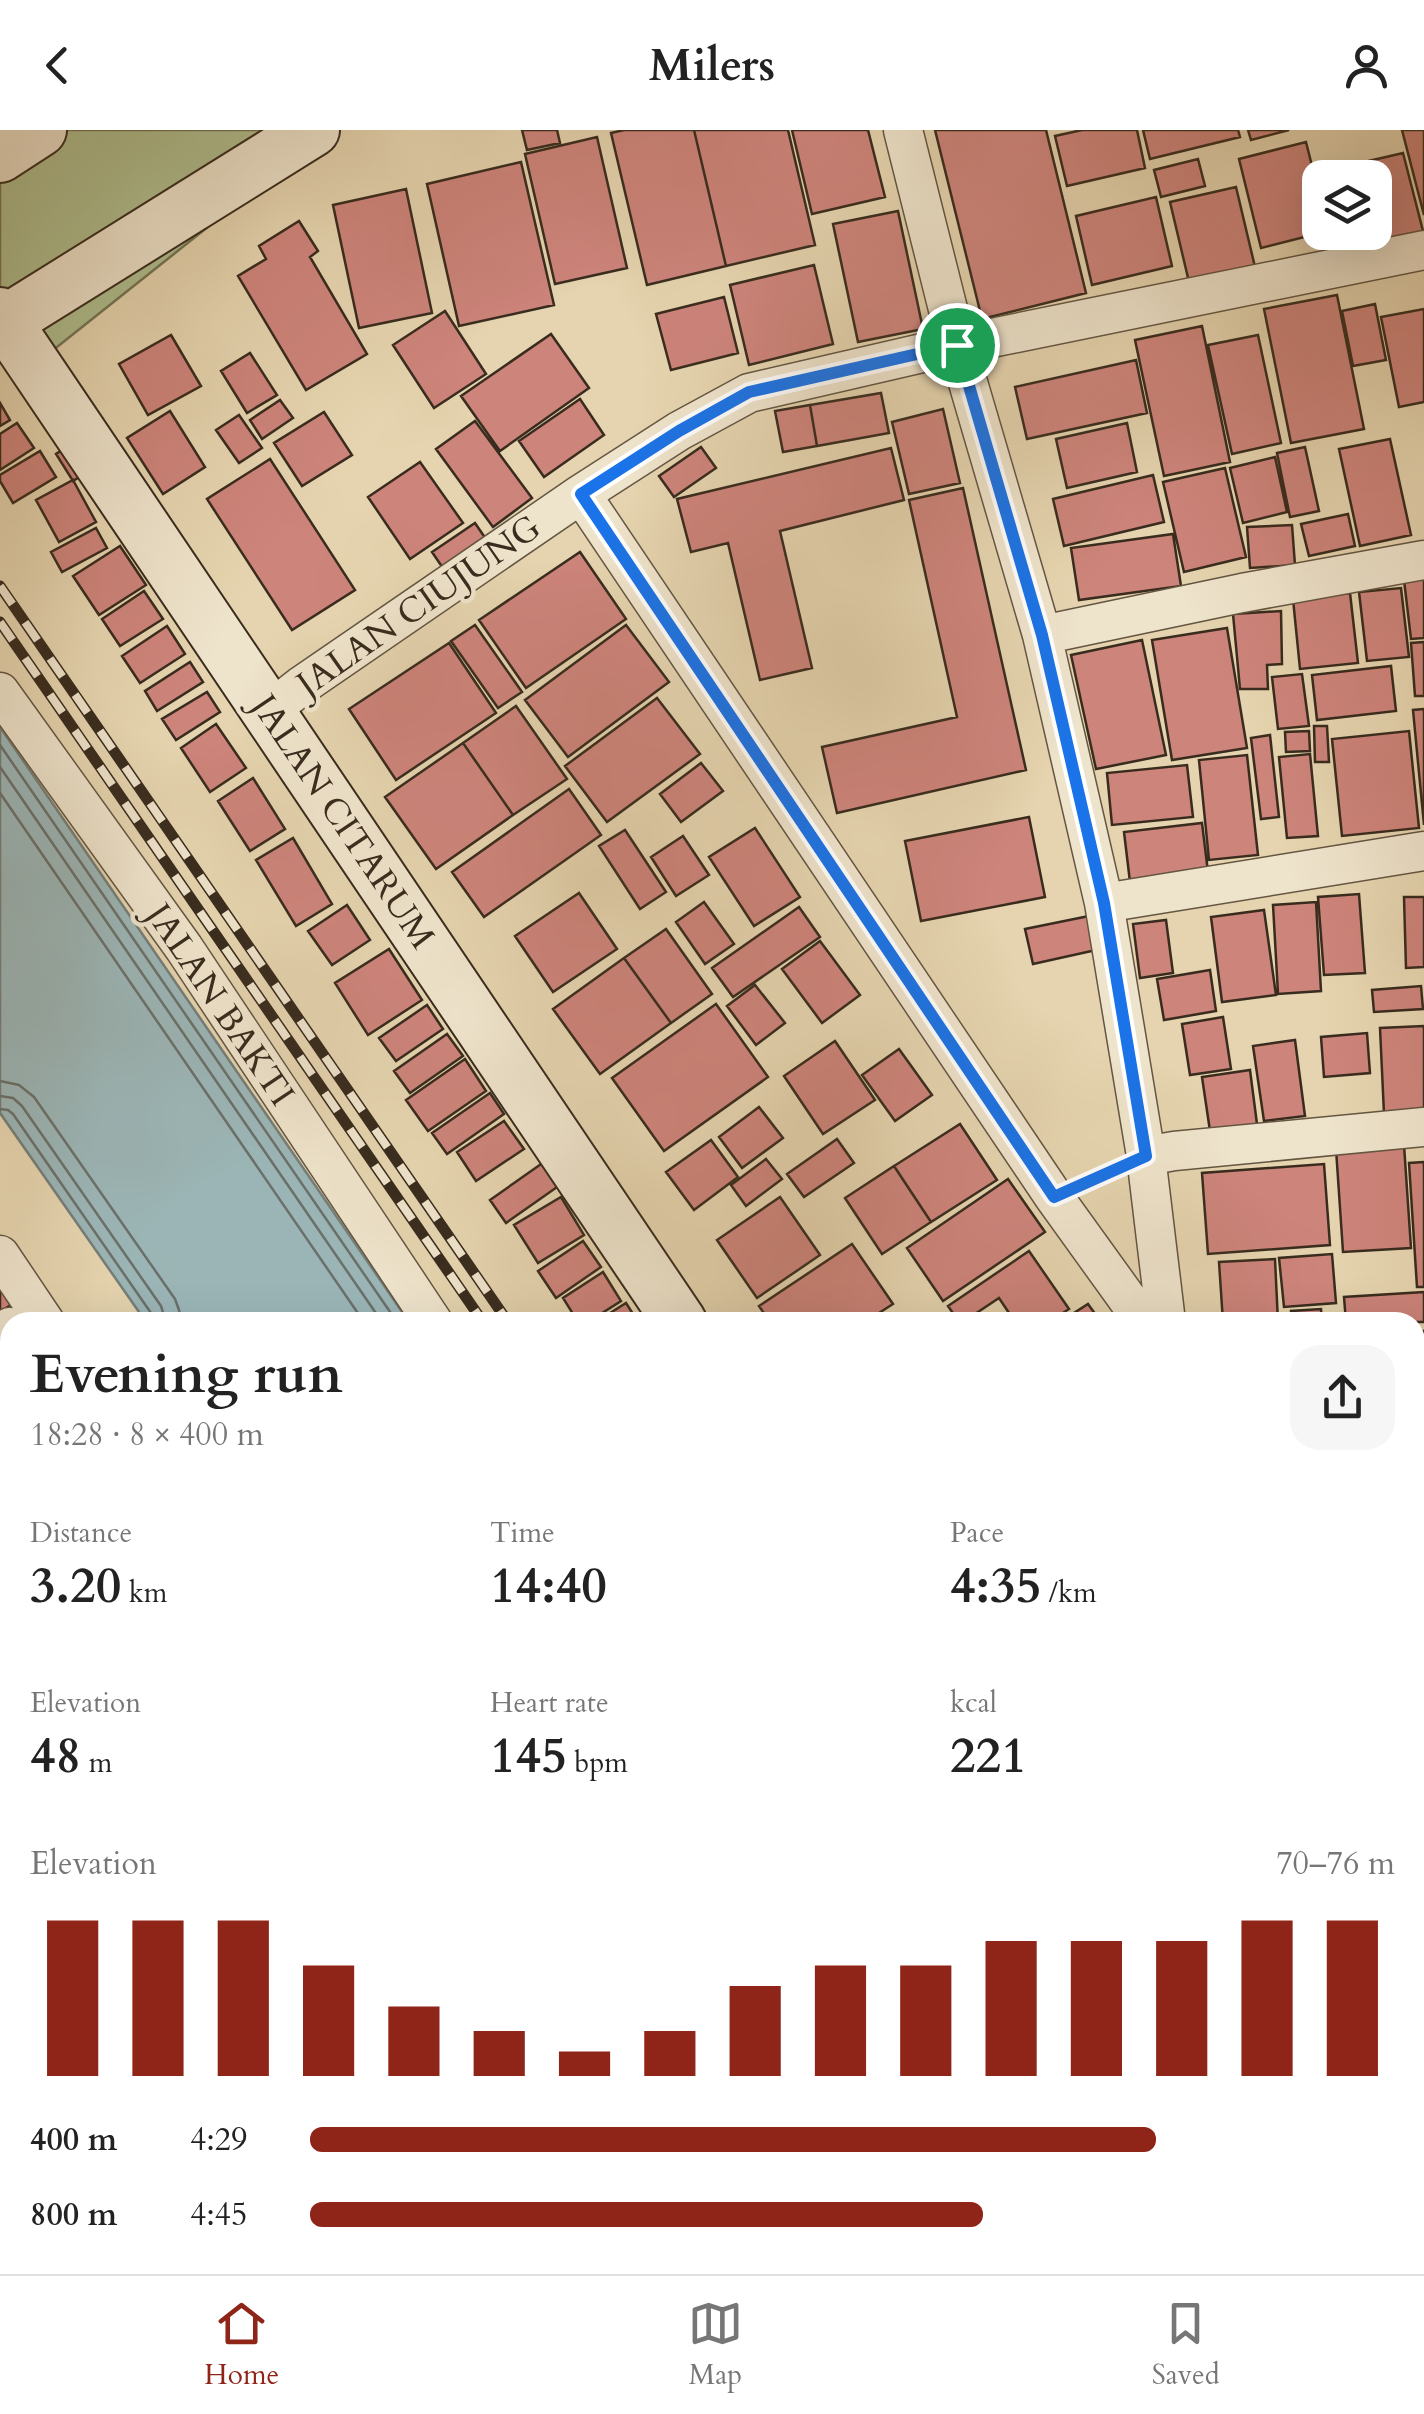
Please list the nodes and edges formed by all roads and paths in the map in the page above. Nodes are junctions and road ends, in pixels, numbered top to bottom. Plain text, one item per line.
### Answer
1 (40, 130) edge
2 (313, 130) edge
3 (903, 130) edge
4 (0, 156) edge
5 (1424, 250) edge
6 (3, 318) edge
7 (957, 345) junction
8 (581, 494) junction
9 (1424, 560) edge
10 (1042, 635) junction
11 (0, 692) edge
12 (269, 711) junction
13 (1424, 852) edge
14 (1104, 903) junction
15 (1424, 1128) edge
16 (1146, 1156) junction
17 (1054, 1197) junction
18 (0, 1255) edge
19 (25, 1312) edge
20 (426, 1312) edge
21 (673, 1312) edge
22 (1137, 1312) edge
23 (1165, 1312) edge

1 - 4 street
2 - 6 street
3 - 7 street
5 - 7 street, JALAN CIUJUNG
6 - 12 street, JALAN CITARUM
7 - 8 street, JALAN CIUJUNG
7 - 10 street
8 - 12 street, JALAN CIUJUNG
8 - 17 street
9 - 10 street
10 - 14 street
11 - 20 street, JALAN BAKTI
12 - 21 street, JALAN CITARUM
13 - 14 street
14 - 16 street
15 - 16 street
16 - 17 path
16 - 23 street
17 - 22 street
18 - 19 street

